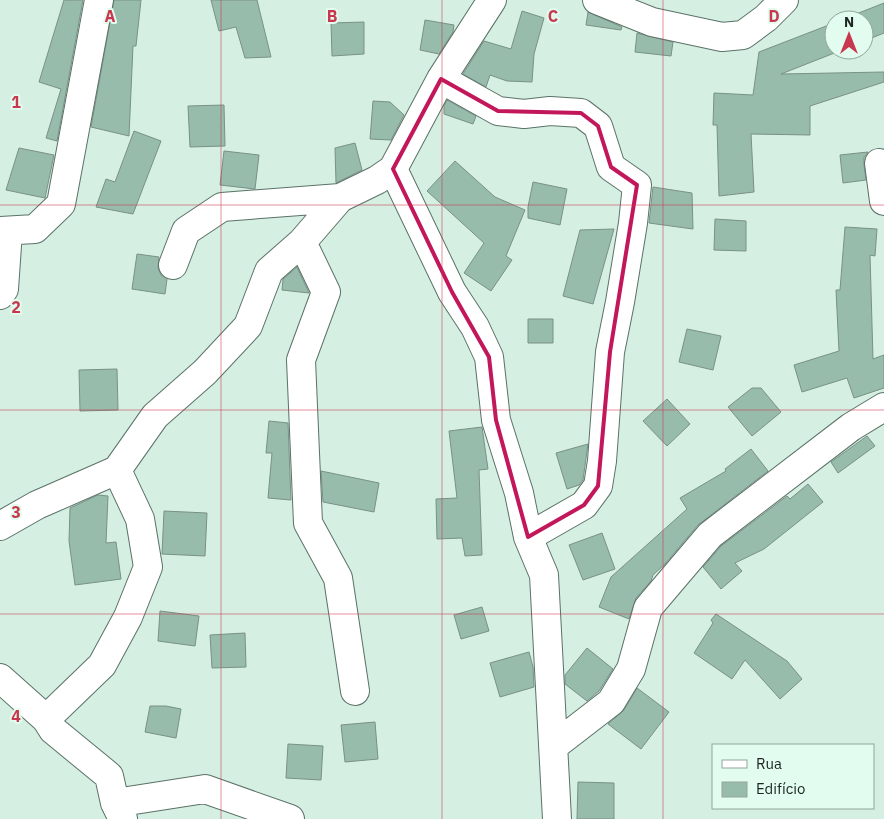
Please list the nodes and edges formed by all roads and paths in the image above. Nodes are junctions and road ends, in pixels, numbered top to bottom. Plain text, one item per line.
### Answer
1 (100, 0) edge
2 (492, 0) edge
3 (597, 0) edge
4 (784, 0) edge
5 (441, 79) junction
6 (878, 162) dead end
7 (393, 169) junction
8 (340, 198) junction
9 (884, 201) edge
10 (4, 231) edge
11 (302, 242) junction
12 (173, 266) dead end
13 (0, 295) edge
14 (884, 408) edge
15 (117, 470) junction
16 (0, 526) edge
17 (528, 537) junction
18 (0, 678) edge
19 (355, 691) dead end
20 (46, 719) junction
21 (554, 746) junction
22 (119, 811) edge
23 (290, 819) edge
24 (557, 819) edge

1 - 10 street
2 - 5 street
3 - 4 street
5 - 7 street
5 - 17 street
6 - 9 street
7 - 8 street
7 - 17 street
8 - 11 street
8 - 12 street
10 - 13 street
11 - 15 street
11 - 19 street
14 - 21 street
15 - 16 street
15 - 20 street
17 - 21 street
18 - 20 street
20 - 22 street
21 - 24 street
22 - 23 street

